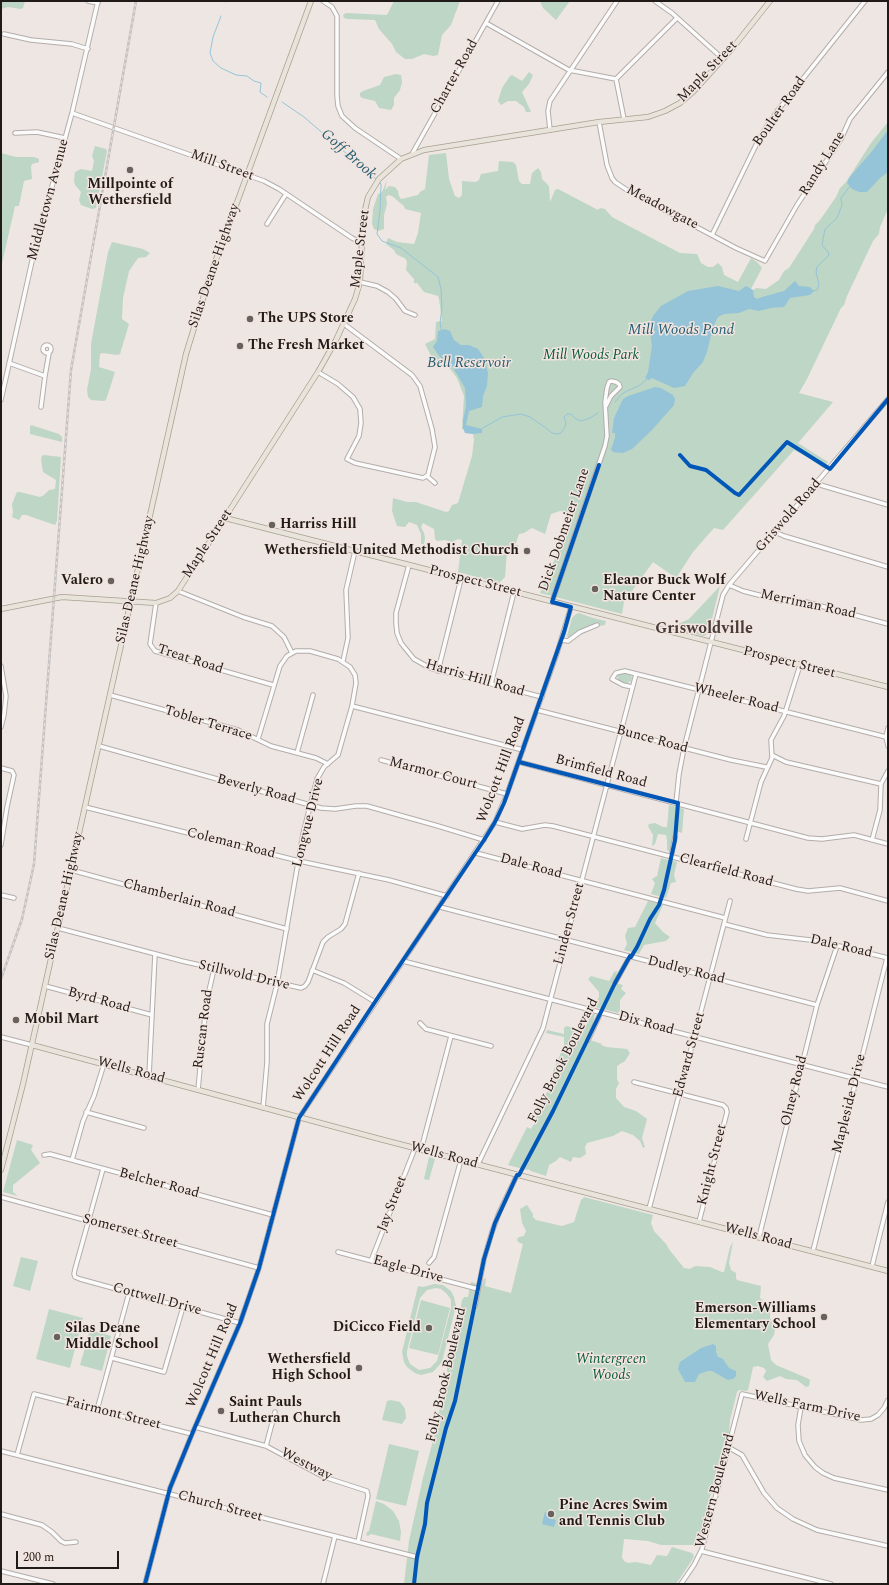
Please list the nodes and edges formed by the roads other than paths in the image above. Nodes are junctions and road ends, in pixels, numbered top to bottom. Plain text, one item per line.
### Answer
1 (88, 1) edge
2 (311, 1) edge
3 (323, 1) edge
4 (498, 1) edge
5 (618, 1) edge
6 (655, 1) edge
7 (770, 1) edge
8 (865, 1) edge
9 (98, 2) edge
10 (677, 18) junction
11 (486, 23) junction
12 (4, 34) dead end
13 (88, 48) junction
14 (723, 59) junction
15 (569, 70) junction
16 (888, 72) edge
17 (616, 79) junction
18 (72, 113) junction
19 (624, 119) junction
20 (599, 122) junction
21 (550, 130) junction
22 (15, 133) dead end
23 (65, 138) junction
24 (412, 154) junction
25 (401, 159) junction
26 (247, 175) junction
27 (286, 194) junction
28 (267, 224) dead end
29 (712, 235) junction
30 (362, 243) junction
31 (765, 261) joint
32 (360, 282) junction
33 (415, 315) dead end
34 (344, 324) junction
35 (49, 353) dead end
36 (9, 363) junction
37 (318, 372) junction
38 (45, 376) junction
39 (888, 399) edge
40 (1, 400) edge
41 (606, 406) junction
42 (42, 407) dead end
43 (428, 476) junction
44 (435, 483) dead end
45 (817, 484) junction
46 (888, 505) edge
47 (225, 518) junction
48 (775, 532) junction
49 (356, 551) junction
50 (408, 565) junction
51 (888, 567) edge
52 (461, 579) junction
53 (730, 585) junction
54 (178, 591) junction
55 (514, 592) junction
56 (131, 601) junction
57 (552, 602) junction
58 (156, 603) junction
59 (570, 607) junction
60 (1, 609) edge
61 (888, 624) edge
62 (597, 625) dead end
63 (561, 640) junction
64 (710, 643) junction
65 (292, 653) junction
66 (342, 661) junction
67 (1, 666) edge
68 (800, 666) junction
69 (438, 671) junction
70 (636, 674) junction
71 (491, 684) junction
72 (273, 685) junction
73 (632, 687) junction
74 (888, 687) edge
75 (698, 690) junction
76 (110, 695) junction
77 (313, 695) dead end
78 (542, 697) junction
79 (352, 706) junction
80 (537, 710) junction
81 (785, 711) junction
82 (1, 727) edge
83 (888, 728) edge
84 (621, 731) junction
85 (886, 737) junction
86 (258, 739) junction
87 (99, 746) junction
88 (888, 746) edge
89 (684, 748) junction
90 (523, 750) junction
91 (298, 753) junction
92 (772, 755) junction
93 (381, 760) dead end
94 (519, 762) junction
95 (328, 764) junction
96 (766, 767) junction
97 (1, 768) edge
98 (888, 771) edge
99 (881, 784) junction
100 (607, 785) junction
101 (507, 794) junction
102 (676, 803) junction
103 (311, 805) junction
104 (85, 807) junction
105 (495, 822) junction
106 (750, 822) junction
107 (593, 836) junction
108 (675, 837) dead end
109 (746, 839) dead end
110 (484, 840) junction
111 (872, 840) junction
112 (888, 844) edge
113 (1, 845) edge
114 (476, 853) junction
115 (672, 857) junction
116 (299, 861) junction
117 (71, 870) junction
118 (359, 873) junction
119 (582, 880) junction
120 (1, 895) edge
121 (447, 896) junction
122 (14, 898) dead end
123 (730, 901) dead end
124 (888, 901) edge
125 (440, 907) junction
126 (725, 918) junction
127 (724, 924) junction
128 (58, 928) junction
129 (287, 929) junction
130 (566, 940) junction
131 (837, 946) junction
132 (155, 954) junction
133 (630, 956) junction
134 (887, 958) edge
135 (403, 961) junction
136 (214, 969) junction
137 (312, 970) junction
138 (710, 977) junction
139 (615, 983) dead end
140 (277, 984) junction
141 (45, 986) junction
142 (551, 999) junction
143 (375, 1002) junction
144 (817, 1005) junction
145 (601, 1012) junction
146 (152, 1015) junction
147 (420, 1023) dead end
148 (451, 1036) junction
149 (695, 1036) junction
150 (1, 1037) edge
151 (588, 1040) dead end
152 (32, 1045) junction
153 (491, 1046) dead end
154 (104, 1064) junction
155 (802, 1064) junction
156 (149, 1076) junction
157 (857, 1078) junction
158 (634, 1082) dead end
159 (888, 1086) edge
160 (198, 1090) junction
161 (680, 1094) junction
162 (263, 1108) junction
163 (86, 1112) junction
164 (299, 1118) junction
165 (144, 1128) dead end
166 (415, 1148) junction
167 (421, 1150) junction
168 (44, 1155) dead end
169 (72, 1160) junction
170 (461, 1160) junction
171 (478, 1164) junction
172 (102, 1169) junction
173 (1, 1170) edge
174 (517, 1174) junction
175 (1, 1196) edge
176 (888, 1202) edge
177 (649, 1209) junction
178 (274, 1214) junction
179 (89, 1220) junction
180 (699, 1222) junction
181 (759, 1237) junction
182 (813, 1251) junction
183 (338, 1252) dead end
184 (371, 1260) junction
185 (429, 1263) dead end
186 (872, 1266) junction
187 (259, 1268) junction
188 (888, 1271) edge
189 (478, 1289) junction
190 (129, 1293) junction
191 (475, 1306) dead end
192 (183, 1307) junction
193 (240, 1323) junction
194 (112, 1358) junction
195 (742, 1394) joint
196 (888, 1400) edge
197 (801, 1407) junction
198 (98, 1410) junction
199 (275, 1412) dead end
200 (195, 1427) junction
201 (192, 1434) junction
202 (266, 1446) junction
203 (728, 1447) junction
204 (1, 1451) edge
205 (17, 1455) junction
206 (888, 1490) edge
207 (168, 1494) junction
208 (1, 1514) edge
209 (335, 1536) junction
210 (76, 1542) dead end
211 (358, 1542) junction
212 (888, 1546) edge
213 (701, 1551) junction
214 (417, 1557) dead end
215 (1, 1571) edge
216 (53, 1584) edge
217 (145, 1584) edge
218 (323, 1584) edge
219 (681, 1584) edge
220 (831, 1584) edge

1 - 9 street
2 - 26 main road, Silas Deane Highway
3 - 25 street
4 - 11 street, Charter Road
5 - 15 street
6 - 10 street
7 - 14 main road, Maple Street
8 - 29 street, Boulter Road
9 - 13 street, Middletown Avenue
10 - 14 street
10 - 17 street
11 - 15 street
11 - 24 street, Charter Road
12 - 13 street
13 - 18 street, Middletown Avenue
14 - 19 main road, Maple Street
15 - 17 street
15 - 21 street
16 - 31 street, Randy Lane
17 - 19 street
18 - 23 street, Middletown Avenue
18 - 26 street, Mill Street
19 - 20 main road, Maple Street
20 - 21 main road, Maple Street
20 - 29 street, Meadowgate
21 - 24 main road, Maple Street
22 - 23 street
23 - 36 street, Middletown Avenue
24 - 25 main road, Maple Street
25 - 30 main road, Maple Street
26 - 27 street, Mill Street
26 - 56 main road, Silas Deane Highway
27 - 28 street
27 - 30 street, Mill Street
29 - 31 street, Meadowgate
30 - 32 main road, Maple Street
32 - 33 street
32 - 34 main road, Maple Street
34 - 37 main road, Maple Street
34 - 43 street
35 - 38 street
36 - 38 street
36 - 40 street, Middletown Avenue
37 - 43 street
37 - 47 main road, Maple Street
38 - 42 street
39 - 45 street, Griswold Road
41 - 41 street, Dick Dobmeier Lane
41 - 57 street, Dick Dobmeier Lane
43 - 44 street
45 - 46 street
45 - 48 street, Griswold Road
47 - 49 main road, Prospect Street
47 - 54 main road, Maple Street
48 - 51 street
48 - 53 street, Griswold Road
49 - 50 main road, Prospect Street
49 - 66 street
50 - 52 main road, Prospect Street
50 - 69 street, Harris Hill Road
52 - 55 main road, Prospect Street
52 - 69 street
53 - 61 street, Merriman Road
53 - 64 street, Griswold Road
54 - 58 main road, Maple Street
54 - 65 street
55 - 57 main road, Prospect Street
55 - 71 street
56 - 58 main road, Maple Street
56 - 60 main road, Maple Street
56 - 76 main road, Silas Deane Highway
57 - 59 main road, Prospect Street
58 - 72 street, Treat Road
59 - 63 street, Wolcott Hill Road
59 - 64 main road, Prospect Street
62 - 63 street
63 - 78 street, Wolcott Hill Road
64 - 68 main road, Prospect Street
64 - 75 street
65 - 66 street
65 - 72 street
66 - 79 street, Longvue Drive
67 - 82 street
68 - 74 main road, Prospect Street
68 - 81 street
69 - 71 street, Harris Hill Road
70 - 73 street, Linden Street
70 - 73 street, Wheeler Road
70 - 75 street, Wheeler Road
71 - 78 street, Harris Hill Road
72 - 86 street
73 - 84 street, Linden Street
75 - 81 street, Wheeler Road
75 - 89 street
76 - 86 street, Tobler Terrace
76 - 87 main road, Silas Deane Highway
77 - 91 street
78 - 80 street, Wolcott Hill Road
79 - 90 street
79 - 95 street, Longvue Drive
80 - 84 street, Bunce Road
80 - 90 street, Wolcott Hill Road
81 - 85 street, Wheeler Road
81 - 92 street
83 - 85 street
84 - 89 street, Bunce Road
84 - 100 street, Linden Street
85 - 88 street
86 - 91 street, Tobler Terrace
87 - 103 street, Beverly Road
87 - 104 main road, Silas Deane Highway
89 - 96 street, Bunce Road
89 - 102 street
90 - 94 street, Wolcott Hill Road
91 - 95 street, Tobler Terrace
92 - 96 street
92 - 99 street
93 - 101 street, Marmor Court
94 - 100 street, Brimfield Road
94 - 101 street, Wolcott Hill Road
95 - 103 street, Longvue Drive
96 - 106 street
97 - 113 street
98 - 99 street
99 - 111 street
100 - 102 street, Brimfield Road
100 - 107 street, Linden Street
101 - 105 street, Wolcott Hill Road
102 - 106 street, Brimfield Road
103 - 110 street, Beverly Road
103 - 116 street, Longvue Drive
104 - 116 street, Coleman Road
104 - 117 main road, Silas Deane Highway
105 - 107 street, Clearfield Road
105 - 110 street, Wolcott Hill Road
106 - 109 street
106 - 111 street, Brimfield Road
107 - 115 street, Clearfield Road
107 - 119 street, Linden Street
108 - 115 street
110 - 114 street, Wolcott Hill Road
111 - 112 street, Brimfield Road
114 - 119 street, Dale Road
114 - 121 street, Wolcott Hill Road
115 - 124 street, Clearfield Road
116 - 118 street, Coleman Road
116 - 129 street, Longvue Drive
117 - 128 main road, Silas Deane Highway
117 - 129 street, Chamberlain Road
118 - 121 street, Coleman Road
118 - 137 street, Stillwold Drive
119 - 126 street, Dale Road
119 - 130 street, Linden Street
120 - 122 street
121 - 125 street, Wolcott Hill Road
123 - 126 street, Edward Street
125 - 130 street, Dudley Road
125 - 135 street, Wolcott Hill Road
126 - 127 street, Edward Street
127 - 131 street, Dale Road
127 - 138 street, Edward Street
128 - 132 street, Stillwold Drive
128 - 141 main road, Silas Deane Highway
129 - 140 street, Longvue Drive
130 - 133 street, Dudley Road
130 - 142 street, Linden Street
131 - 134 street, Dale Road
131 - 144 street, Olney Road
132 - 136 street, Stillwold Drive
132 - 146 street
133 - 138 street, Dudley Road
133 - 139 street
134 - 157 street, Mapleside Drive
135 - 142 street, Dix Road
135 - 143 street, Wolcott Hill Road
136 - 140 street, Stillwold Drive
136 - 160 street, Ruscan Road
137 - 140 street, Stillwold Drive
137 - 143 street
138 - 144 street, Dudley Road
138 - 149 street, Edward Street
140 - 162 street, Longvue Drive
141 - 146 street, Byrd Road
141 - 152 main road, Silas Deane Highway
142 - 145 street, Dix Road
142 - 171 street, Linden Street
143 - 164 street, Wolcott Hill Road
144 - 155 street, Olney Road
145 - 149 street, Dix Road
145 - 151 street, Folly Brook Boulevard
146 - 156 street
147 - 148 street
148 - 153 street
148 - 167 street
149 - 155 street, Dix Road
149 - 161 street, Edward Street
150 - 152 street, Wells Road
152 - 154 main road, Wells Road
152 - 173 main road, Silas Deane Highway
154 - 156 main road, Wells Road
154 - 163 street
155 - 157 street, Dix Road
155 - 181 street, Olney Road
156 - 160 main road, Wells Road
157 - 159 street, Dix Road
157 - 182 street, Mapleside Drive
158 - 161 street
160 - 162 main road, Wells Road
161 - 177 street, Edward Street
161 - 180 street, Knight Street
162 - 164 main road, Wells Road
163 - 165 street
163 - 169 street
164 - 166 main road, Wells Road
164 - 178 street, Wolcott Hill Road
166 - 167 main road, Wells Road
166 - 184 street, Jay Street
167 - 170 main road, Wells Road
168 - 169 street, Belcher Road
169 - 172 street, Belcher Road
170 - 171 main road, Wells Road
170 - 185 street
171 - 174 main road, Wells Road
172 - 178 street, Belcher Road
172 - 179 street
174 - 177 main road, Wells Road
174 - 189 street, Folly Brook Boulevard
175 - 179 street, Somerset Street
176 - 186 street
177 - 180 main road, Wells Road
178 - 187 street, Wolcott Hill Road
179 - 187 street, Somerset Street
179 - 190 street, Cottwell Drive
180 - 181 main road, Wells Road
181 - 182 main road, Wells Road
182 - 186 main road, Wells Road
183 - 184 street, Eagle Drive
184 - 189 street, Eagle Drive
186 - 188 main road, Wells Road
187 - 193 street, Wolcott Hill Road
189 - 191 street, Folly Brook Boulevard
190 - 192 street, Cottwell Drive
190 - 194 street
192 - 193 street, Cottwell Drive
192 - 194 street
193 - 200 street, Wolcott Hill Road
194 - 198 street
195 - 197 street, Wells Farm Drive
195 - 203 street, Western Boulevard
196 - 197 street, Wells Farm Drive
197 - 206 street
198 - 201 street, Fairmont Street
198 - 205 street, Fairmont Street
199 - 202 street
200 - 201 street, Wolcott Hill Road
200 - 202 street, Westway
201 - 207 street, Wolcott Hill Road
202 - 211 street, Westway
203 - 212 street
203 - 213 street, Western Boulevard
204 - 205 street, Church Street
205 - 207 street, Church Street
207 - 209 street, Church Street
207 - 217 street, Wolcott Hill Road
208 - 210 street
209 - 211 street, Church Street
209 - 218 street
211 - 214 street, Church Street
213 - 219 street, Western Boulevard
213 - 220 street
215 - 216 street

